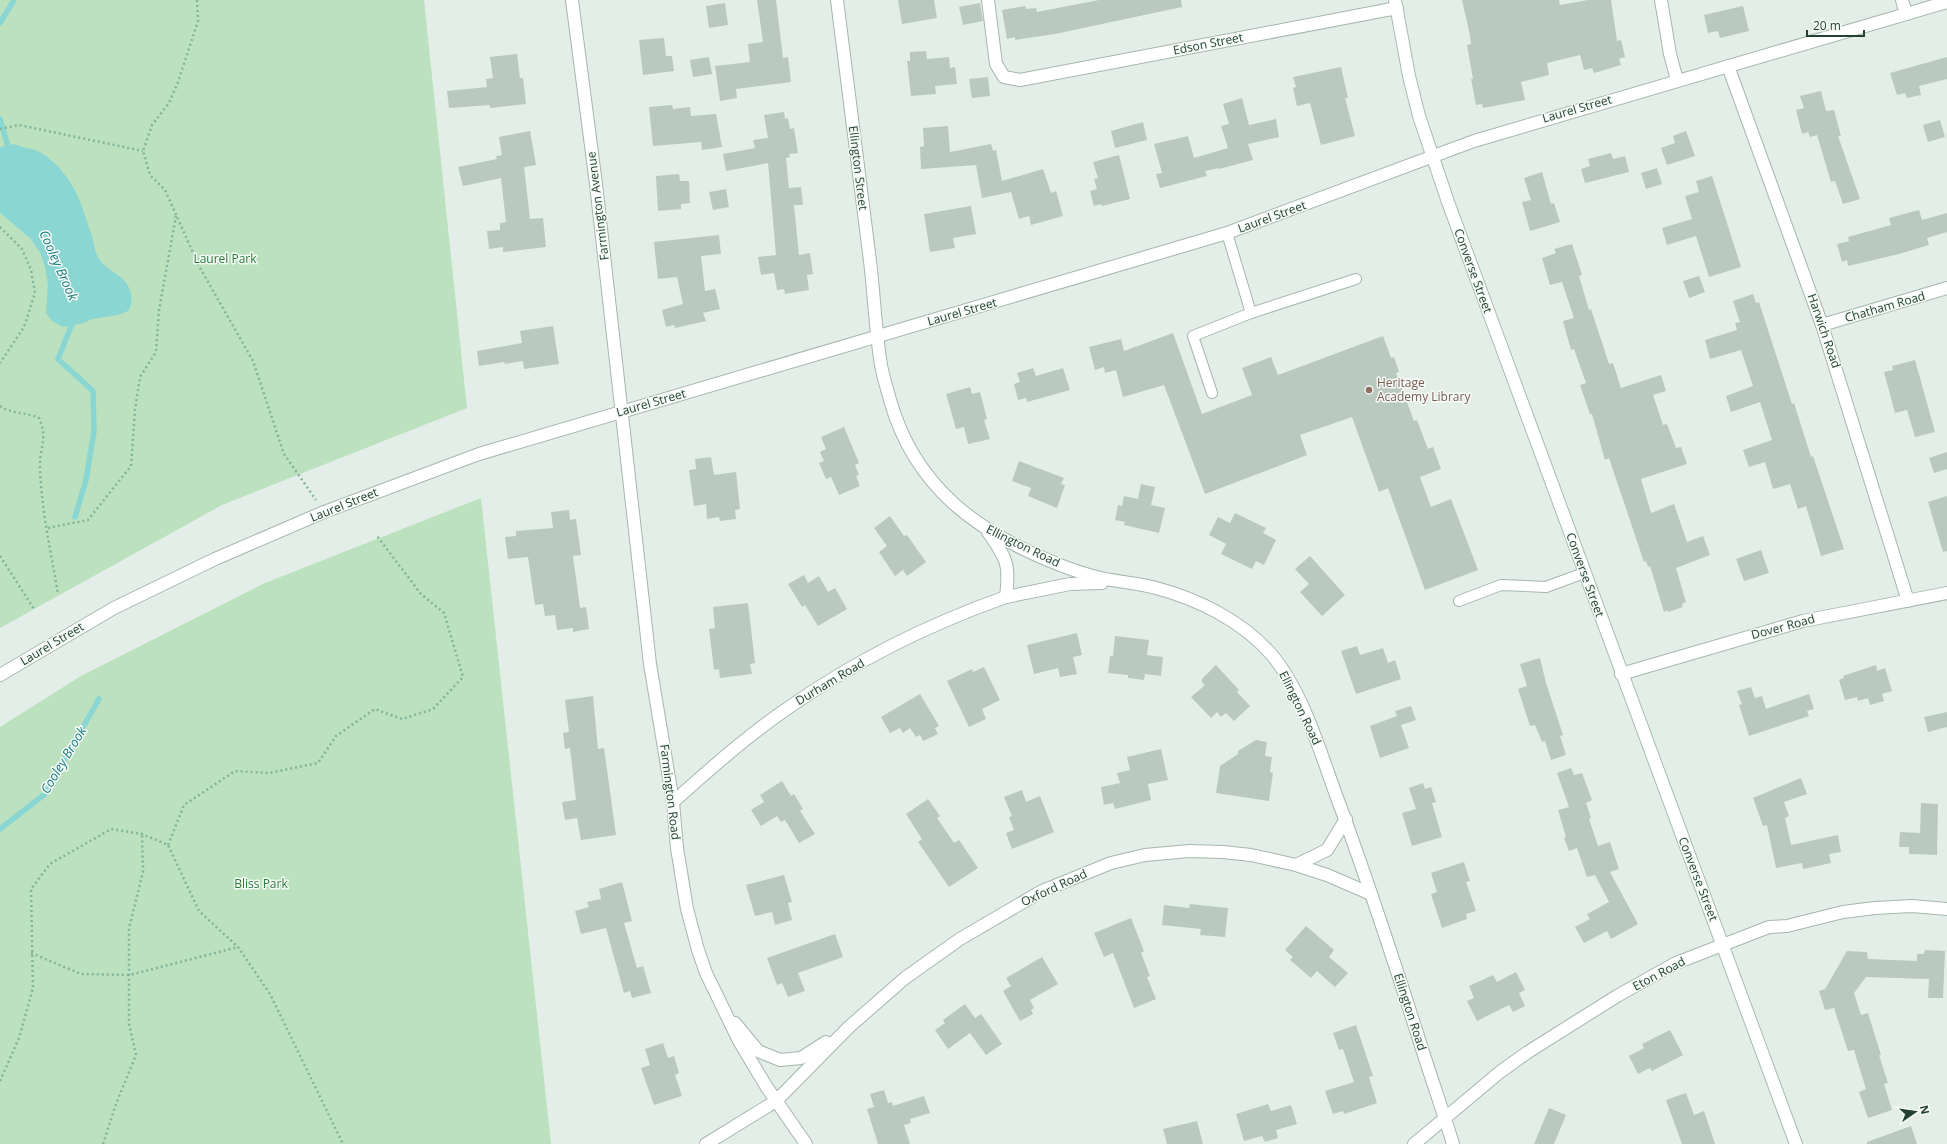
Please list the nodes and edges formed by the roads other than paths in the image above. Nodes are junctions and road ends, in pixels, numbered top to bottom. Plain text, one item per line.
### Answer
1 (572, 0) edge
2 (837, 0) edge
3 (988, 0) edge
4 (1661, 0) edge
5 (1902, 0) edge
6 (1947, 2) edge
7 (1396, 4) edge
8 (1906, 14) junction
9 (1728, 66) junction
10 (1677, 80) junction
11 (1432, 156) junction
12 (1227, 233) junction
13 (1356, 279) dead end
14 (1947, 288) edge
15 (1251, 313) junction
16 (1822, 325) junction
17 (878, 337) junction
18 (1212, 393) dead end
19 (621, 412) junction
20 (986, 529) junction
21 (1584, 573) junction
22 (1130, 583) junction
23 (1947, 593) edge
24 (1006, 597) junction
25 (1459, 601) dead end
26 (1908, 601) junction
27 (1621, 674) junction
28 (0, 676) edge
29 (673, 802) junction
30 (1346, 820) junction
31 (1296, 865) junction
32 (1371, 894) junction
33 (1947, 909) edge
34 (1722, 945) junction
35 (723, 1010) junction
36 (849, 1027) junction
37 (776, 1101) junction
38 (1445, 1119) junction
39 (706, 1144) edge
40 (806, 1144) edge
41 (1414, 1144) edge
42 (1452, 1144) edge
43 (1796, 1144) edge

1 - 19 street, Farmington Avenue
2 - 17 street, Ellington Street
3 - 7 street, Edson Street
4 - 10 street
5 - 8 street
6 - 8 street, Laurel Street
7 - 11 street, Converse Street
8 - 9 street, Laurel Street
9 - 10 street, Laurel Street
9 - 16 street, Harwich Road
10 - 11 street, Laurel Street
11 - 12 street, Laurel Street
11 - 21 street, Converse Street
12 - 15 lane
12 - 17 street, Laurel Street
13 - 15 lane
14 - 16 street, Chatham Road
15 - 18 lane
16 - 26 street, Harwich Road
17 - 19 street, Laurel Street
17 - 20 street, Ellington Road
19 - 28 street, Laurel Street
19 - 29 street, Farmington Road
20 - 22 street, Ellington Road
20 - 24 street
21 - 25 lane
21 - 27 street, Converse Street
22 - 24 street, Durham Road
22 - 30 street, Ellington Road
23 - 26 street, Dover Road
24 - 29 street, Durham Road
26 - 27 street, Dover Road
27 - 34 street, Converse Street
29 - 35 street, Farmington Road
30 - 31 street
30 - 32 street, Ellington Road
31 - 32 street, Oxford Road
31 - 36 street, Oxford Road
32 - 38 street, Ellington Road
33 - 34 street, Eton Road
34 - 38 street, Eton Road
34 - 43 street, Converse Street
35 - 36 street, Oxford Road
35 - 37 street, Farmington Road
36 - 37 street, Oxford Road
37 - 39 street, Oxford Road
37 - 40 street, Farmington Road
38 - 41 street, Eton Road
38 - 42 street, Ellington Road

